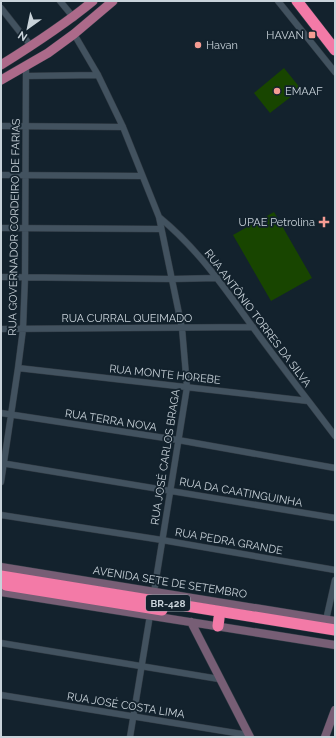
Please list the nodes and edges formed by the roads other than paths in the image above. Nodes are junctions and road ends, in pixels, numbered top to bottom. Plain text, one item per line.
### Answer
1 (60, 1) edge
2 (93, 1) edge
3 (113, 1) edge
4 (278, 1) edge
5 (297, 1) edge
6 (1, 8) edge
7 (74, 18) junction
8 (74, 34) junction
9 (50, 35) junction
10 (31, 46) junction
11 (58, 46) junction
12 (335, 50) edge
13 (1, 64) edge
14 (26, 66) junction
15 (335, 72) edge
16 (98, 75) junction
17 (26, 76) junction
18 (1, 80) edge
19 (1, 126) edge
20 (26, 126) junction
21 (123, 127) junction
22 (1, 175) edge
23 (25, 175) junction
24 (142, 176) junction
25 (159, 217) junction
26 (1, 228) edge
27 (25, 228) junction
28 (161, 229) junction
29 (1, 277) edge
30 (25, 277) junction
31 (217, 278) junction
32 (172, 279) junction
33 (252, 327) junction
34 (182, 328) junction
35 (1, 329) edge
36 (23, 329) junction
37 (18, 368) junction
38 (186, 387) junction
39 (308, 401) junction
40 (1, 413) edge
41 (12, 415) junction
42 (335, 436) edge
43 (178, 440) junction
44 (3, 463) edge
45 (335, 468) edge
46 (1, 482) edge
47 (170, 490) junction
48 (1, 515) edge
49 (335, 518) edge
50 (162, 540) junction
51 (1, 567) edge
52 (335, 570) edge
53 (1, 576) edge
54 (335, 580) edge
55 (1, 584) edge
56 (1, 592) edge
57 (154, 592) junction
58 (333, 599) edge
59 (150, 615) junction
60 (297, 616) joint
61 (335, 621) edge
62 (191, 622) junction
63 (219, 622) junction
64 (323, 624) junction
65 (335, 630) edge
66 (335, 637) edge
67 (1, 643) edge
68 (335, 646) edge
69 (142, 665) junction
70 (219, 679) junction
71 (1, 695) edge
72 (335, 710) edge
73 (134, 716) junction
74 (249, 736) edge
75 (130, 737) edge
76 (325, 737) edge

1 - 7 street
2 - 7 main road
3 - 8 main road
4 - 15 street
5 - 12 highway
6 - 10 street
7 - 9 main road
8 - 11 main road
8 - 16 street, RUA JOSÉ CARLOS BRAGA
9 - 10 main road
9 - 11 main road
10 - 13 main road
11 - 14 main road
14 - 17 street, RUA GOVERNADOR CORDEIRO DE FARIAS
14 - 18 main road
16 - 17 street
16 - 21 street, RUA JOSÉ CARLOS BRAGA
17 - 20 street, RUA GOVERNADOR CORDEIRO DE FARIAS
19 - 20 street
20 - 21 street
20 - 23 street, RUA GOVERNADOR CORDEIRO DE FARIAS
21 - 24 street, RUA JOSÉ CARLOS BRAGA
22 - 23 street
23 - 24 street
23 - 27 street, RUA GOVERNADOR CORDEIRO DE FARIAS
24 - 25 street, RUA JOSÉ CARLOS BRAGA
25 - 28 street, RUA JOSÉ CARLOS BRAGA
25 - 31 street, RUA ANTÔNIO TORRES DA SILVA
26 - 27 street
27 - 28 street
27 - 30 street, RUA GOVERNADOR CORDEIRO DE FARIAS
28 - 32 street, RUA JOSÉ CARLOS BRAGA
29 - 30 street
30 - 32 street
30 - 36 street, RUA GOVERNADOR CORDEIRO DE FARIAS
31 - 32 street
31 - 33 street, RUA ANTÔNIO TORRES DA SILVA
32 - 34 street, RUA JOSÉ CARLOS BRAGA
33 - 34 street, RUA CURRAL QUEIMADO
33 - 39 street, RUA ANTÔNIO TORRES DA SILVA
34 - 36 street, RUA CURRAL QUEIMADO
34 - 38 street, RUA JOSÉ CARLOS BRAGA
35 - 36 street, RUA CURRAL QUEIMADO
36 - 37 street, RUA GOVERNADOR CORDEIRO DE FARIAS
37 - 38 street, RUA MONTE HOREBE
37 - 41 street, RUA GOVERNADOR CORDEIRO DE FARIAS
38 - 39 street, RUA MONTE HOREBE
38 - 43 street, RUA JOSÉ CARLOS BRAGA
39 - 42 street, RUA ANTÔNIO TORRES DA SILVA
40 - 41 street, RUA TERRA NOVA
41 - 43 street, RUA TERRA NOVA
41 - 44 street, RUA GOVERNADOR CORDEIRO DE FARIAS
43 - 45 street, RUA TERRA NOVA
43 - 47 street, RUA JOSÉ CARLOS BRAGA
44 - 46 street, RUA GOVERNADOR CORDEIRO DE FARIAS
44 - 47 street, RUA DA CAATINGUINHA
47 - 49 street, RUA DA CAATINGUINHA
47 - 50 street, RUA JOSÉ CARLOS BRAGA
48 - 50 street, RUA PEDRA GRANDE
50 - 52 street, RUA PEDRA GRANDE
50 - 57 street, RUA JOSÉ CARLOS BRAGA
51 - 57 main road, AVENIDA SETE DE SETEMBRO
53 - 64 highway, AVENIDA SETE DE SETEMBRO / BR-428
54 - 58 street
55 - 63 highway, BR-428
56 - 59 main road
57 - 60 main road, AVENIDA SETE DE SETEMBRO
58 - 64 street
59 - 62 main road
59 - 69 street
60 - 64 highway
61 - 64 main road, AVENIDA SETE DE SETEMBRO
62 - 63 main road
62 - 70 main road
63 - 66 highway, BR-428
63 - 68 main road
64 - 65 highway, AVENIDA SETE DE SETEMBRO / BR-428
67 - 69 street
69 - 70 street
69 - 73 street
70 - 74 main road
71 - 73 street, RUA JOSÉ COSTA LIMA
72 - 76 main road
73 - 74 street, RUA JOSÉ COSTA LIMA
73 - 75 street

